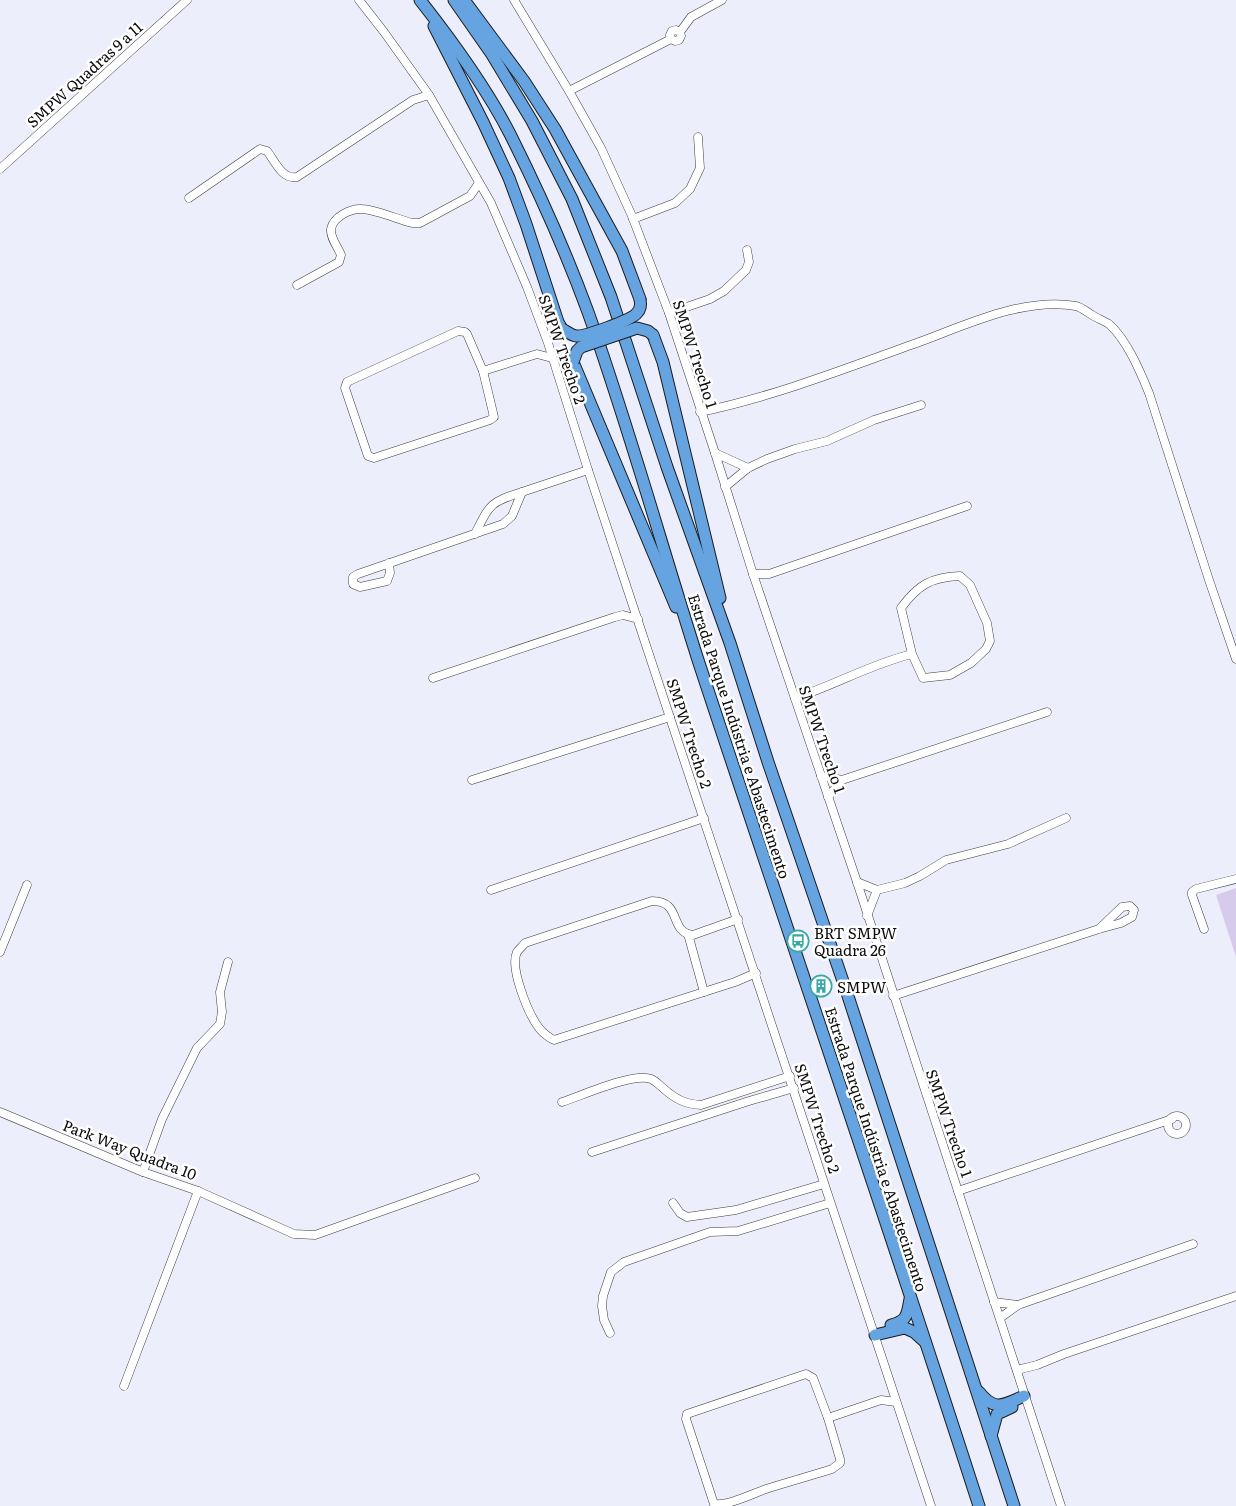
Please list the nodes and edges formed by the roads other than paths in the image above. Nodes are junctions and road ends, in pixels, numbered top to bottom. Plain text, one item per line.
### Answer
1 (187, 0) edge
2 (359, 0) edge
3 (420, 0) edge
4 (454, 0) edge
5 (464, 0) edge
6 (722, 0) edge
7 (516, 1) edge
8 (432, 15) junction
9 (421, 84) junction
10 (570, 91) junction
11 (429, 95) junction
12 (413, 100) junction
13 (698, 137) dead end
14 (0, 169) edge
15 (480, 183) junction
16 (470, 196) junction
17 (487, 196) junction
18 (189, 198) dead end
19 (633, 219) junction
20 (747, 250) dead end
21 (298, 285) dead end
22 (669, 314) junction
23 (548, 343) junction
24 (537, 354) junction
25 (552, 358) junction
26 (483, 371) junction
27 (921, 405) dead end
28 (700, 412) junction
29 (715, 453) junction
30 (748, 468) junction
31 (588, 470) junction
32 (725, 487) junction
33 (522, 492) junction
34 (967, 506) dead end
35 (475, 534) junction
36 (389, 563) junction
37 (753, 574) junction
38 (769, 574) junction
39 (757, 586) junction
40 (633, 604) junction
41 (623, 615) junction
42 (638, 620) junction
43 (730, 643) junction
44 (912, 654) junction
45 (697, 655) junction
46 (1236, 659) edge
47 (433, 678) dead end
48 (795, 698) junction
49 (1047, 712) dead end
50 (670, 717) junction
51 (821, 776) junction
52 (472, 780) dead end
53 (842, 780) junction
54 (828, 797) junction
55 (704, 818) junction
56 (1066, 818) dead end
57 (1236, 879) edge
58 (857, 882) junction
59 (27, 885) dead end
60 (491, 890) dead end
61 (877, 890) junction
62 (867, 916) junction
63 (738, 919) junction
64 (1099, 929) dead end
65 (1204, 929) dead end
66 (688, 934) junction
67 (0, 952) edge
68 (228, 962) dead end
69 (756, 974) junction
70 (704, 992) junction
71 (893, 996) junction
72 (790, 1076) junction
73 (794, 1088) junction
74 (562, 1102) dead end
75 (0, 1112) edge
76 (1172, 1118) dead end
77 (592, 1152) dead end
78 (143, 1172) junction
79 (475, 1178) dead end
80 (824, 1184) junction
81 (198, 1191) junction
82 (958, 1191) junction
83 (673, 1202) dead end
84 (830, 1203) junction
85 (1193, 1244) dead end
86 (1236, 1296) edge
87 (911, 1297) junction
88 (994, 1302) junction
89 (1018, 1305) junction
90 (1000, 1318) junction
91 (874, 1332) junction
92 (610, 1333) dead end
93 (927, 1345) junction
94 (1017, 1370) junction
95 (124, 1386) dead end
96 (976, 1389) junction
97 (892, 1390) junction
98 (1025, 1399) junction
99 (881, 1400) junction
100 (896, 1402) junction
101 (828, 1418) junction
102 (991, 1438) junction
103 (932, 1506) edge
104 (979, 1506) edge
105 (1014, 1506) edge
106 (1061, 1506) edge

1 - 14 street, SMPW Quadras 9 a 11
2 - 9 street, SMPW Trecho 2
3 - 8 highway, Estrada Parque Indústria e Abastecimento
4 - 43 highway, Estrada Parque Indústria e Abastecimento
5 - 8 highway, bridge
6 - 10 street
7 - 10 street, SMPW Trecho 1
8 - 45 highway, Estrada Parque Indústria e Abastecimento
9 - 11 street, SMPW Trecho 2
9 - 12 street
10 - 19 street, SMPW Trecho 1
11 - 12 street
11 - 15 street, SMPW Trecho 2
12 - 18 street
13 - 19 street
15 - 16 street
15 - 17 street, SMPW Trecho 2
16 - 17 street
16 - 21 street
17 - 23 street, SMPW Trecho 2
19 - 22 street, SMPW Trecho 1
20 - 22 street
22 - 28 street, SMPW Trecho 1
23 - 24 street
23 - 25 street, SMPW Trecho 2
24 - 25 street
24 - 26 street
25 - 31 street, SMPW Trecho 2
26 - 26 street
27 - 30 street
28 - 29 street, SMPW Trecho 1
28 - 46 street
29 - 30 street
29 - 32 street, SMPW Trecho 1
30 - 32 street
31 - 33 street
31 - 40 street, SMPW Trecho 2
32 - 37 street, SMPW Trecho 1
33 - 35 street
33 - 35 street
34 - 38 street
35 - 36 street
36 - 36 street
37 - 38 street
37 - 39 street, SMPW Trecho 1
38 - 39 street
39 - 48 street, SMPW Trecho 1
40 - 41 street
40 - 42 street, SMPW Trecho 2
41 - 42 street
41 - 47 street
42 - 50 street, SMPW Trecho 2
43 - 45 highway, bridge
43 - 96 highway, Estrada Parque Indústria e Abastecimento
44 - 44 street
44 - 48 street
45 - 87 highway, Estrada Parque Indústria e Abastecimento
48 - 51 street, SMPW Trecho 1
49 - 53 street
50 - 52 street
50 - 55 street, SMPW Trecho 2
51 - 53 street
51 - 54 street, SMPW Trecho 1
53 - 54 street
54 - 58 street, SMPW Trecho 1
55 - 60 street
55 - 63 street, SMPW Trecho 2
56 - 61 street
57 - 65 street
58 - 61 street
58 - 62 street, SMPW Trecho 1
59 - 67 street
61 - 62 street
62 - 71 street, SMPW Trecho 1
63 - 66 street
63 - 69 street, SMPW Trecho 2
64 - 71 street
66 - 70 street
66 - 70 street
68 - 78 street
69 - 70 street
69 - 72 street, SMPW Trecho 2
71 - 82 street, SMPW Trecho 1
72 - 73 street, SMPW Trecho 2
72 - 74 street
73 - 77 street
73 - 80 street, SMPW Trecho 2
75 - 78 street, Park Way Quadra 10
76 - 82 street
78 - 81 street, Park Way Quadra 10
79 - 81 street, Park Way Quadra 10
80 - 83 street
80 - 84 street, SMPW Trecho 2
81 - 95 street
82 - 88 street, SMPW Trecho 1
84 - 91 street, SMPW Trecho 2
84 - 92 street
85 - 89 street
86 - 94 street
87 - 91 highway
87 - 93 highway, Estrada Parque Indústria e Abastecimento
88 - 89 street
88 - 90 street, SMPW Trecho 1
89 - 90 street
90 - 94 street, SMPW Trecho 1
91 - 93 highway
91 - 97 street, SMPW Trecho 2
93 - 104 highway, Estrada Parque Indústria e Abastecimento
94 - 98 street, SMPW Trecho 1
96 - 98 highway
96 - 102 highway, Estrada Parque Indústria e Abastecimento
97 - 99 street
97 - 100 street, SMPW Trecho 2
98 - 102 highway
98 - 106 street, SMPW Trecho 1
99 - 100 street
99 - 101 street
100 - 103 street, SMPW Trecho 2
101 - 101 street
102 - 105 highway, Estrada Parque Indústria e Abastecimento

